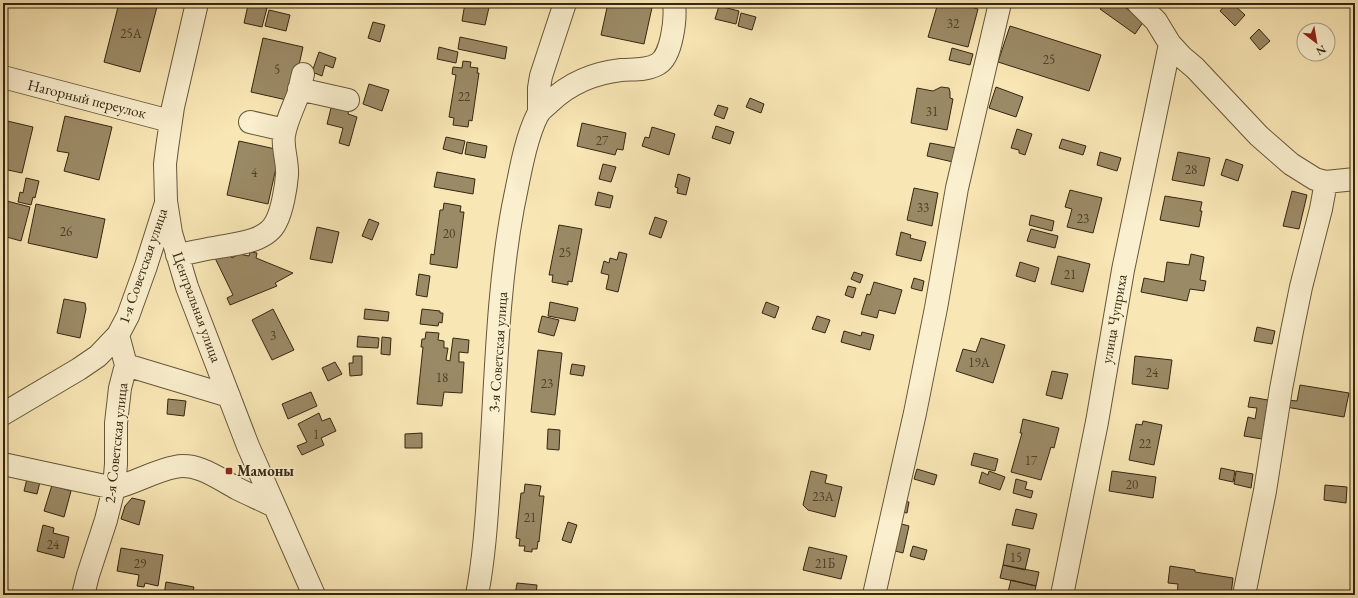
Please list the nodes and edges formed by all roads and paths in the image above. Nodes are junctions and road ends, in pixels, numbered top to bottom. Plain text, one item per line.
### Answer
1 (197, 3) edge
2 (565, 3) edge
3 (674, 3) edge
4 (1000, 3) edge
5 (1138, 3) edge
6 (1170, 44) junction
7 (3, 77) edge
8 (348, 100) dead end
9 (539, 113) junction
10 (170, 121) junction
11 (250, 122) dead end
12 (285, 130) junction
13 (1355, 180) edge
14 (1326, 182) junction
15 (166, 201) junction
16 (177, 256) junction
17 (118, 335) junction
18 (126, 365) junction
19 (229, 396) junction
20 (3, 414) edge
21 (3, 464) edge
22 (114, 488) junction
23 (274, 506) junction
24 (476, 594) edge
25 (83, 595) edge
26 (314, 595) edge
27 (874, 595) edge
28 (1062, 595) edge
29 (1244, 595) edge

1 - 10 street, Центральная улица
2 - 9 street
3 - 9 street
4 - 27 street
5 - 6 street
6 - 14 street
6 - 28 street, улица Чуприха
7 - 10 street, Нагорный переулок
8 - 12 street
9 - 24 street, 3-я Советская улица
10 - 15 street, Центральная улица
11 - 12 street
12 - 16 street
13 - 14 street
14 - 29 street
15 - 16 street, Центральная улица
15 - 17 street, 1-я Советская улица
16 - 19 street, Центральная улица
17 - 18 street, 2-я Советская улица
17 - 20 street, 1-я Советская улица
18 - 19 street
18 - 22 street, 2-я Советская улица
19 - 23 street, Центральная улица
21 - 22 street
22 - 23 street
22 - 25 street, 2-я Советская улица
23 - 26 street, Центральная улица

